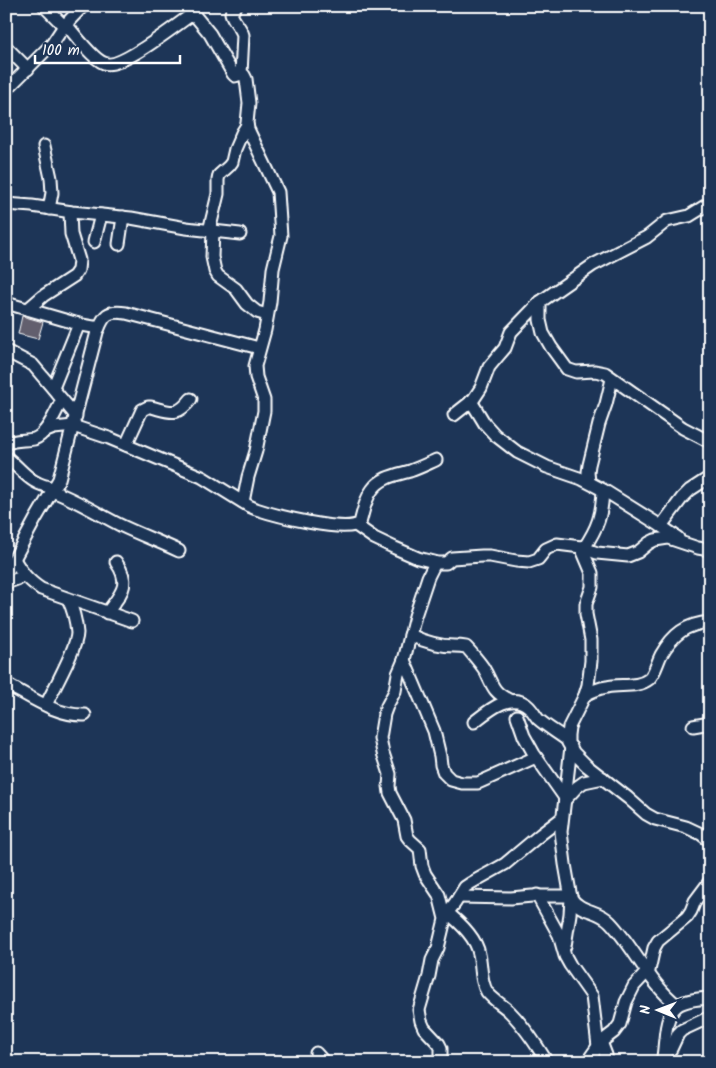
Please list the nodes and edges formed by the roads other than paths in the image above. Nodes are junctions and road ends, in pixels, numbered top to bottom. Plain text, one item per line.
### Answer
1 (44, 6) edge
2 (83, 6) edge
3 (236, 6) edge
4 (190, 10) edge
5 (65, 25) junction
6 (6, 47) edge
7 (28, 69) junction
8 (241, 74) junction
9 (6, 90) edge
10 (247, 125) junction
11 (44, 146) dead end
12 (710, 203) edge
13 (6, 204) edge
14 (49, 208) junction
15 (70, 212) junction
16 (102, 215) junction
17 (123, 217) junction
18 (211, 231) junction
19 (240, 234) dead end
20 (94, 242) dead end
21 (119, 244) dead end
22 (540, 302) junction
23 (6, 304) edge
24 (28, 309) junction
25 (267, 315) junction
26 (79, 324) junction
27 (99, 328) junction
28 (260, 348) junction
29 (6, 351) edge
30 (612, 378) junction
31 (53, 388) junction
32 (191, 399) dead end
33 (62, 400) junction
34 (471, 401) junction
35 (454, 415) dead end
36 (74, 421) junction
37 (44, 432) junction
38 (710, 442) edge
39 (6, 444) edge
40 (126, 445) junction
41 (6, 457) edge
42 (436, 460) dead end
43 (710, 477) edge
44 (589, 482) junction
45 (53, 490) junction
46 (603, 490) junction
47 (243, 502) junction
48 (357, 526) junction
49 (661, 526) junction
50 (597, 527) junction
51 (684, 542) junction
52 (582, 548) junction
53 (710, 550) edge
54 (179, 551) dead end
55 (599, 553) junction
56 (12, 554) edge
57 (116, 562) dead end
58 (435, 562) junction
59 (6, 574) edge
60 (592, 575) junction
61 (25, 576) junction
62 (6, 583) edge
63 (68, 599) junction
64 (107, 613) junction
65 (132, 621) dead end
66 (710, 622) edge
67 (410, 635) junction
68 (404, 660) junction
69 (6, 684) edge
70 (585, 695) junction
71 (506, 702) junction
72 (46, 705) junction
73 (85, 716) dead end
74 (517, 716) junction
75 (537, 718) junction
76 (474, 722) dead end
77 (710, 723) edge
78 (693, 726) dead end
79 (569, 744) junction
80 (536, 756) junction
81 (603, 778) junction
82 (565, 799) junction
83 (562, 818) junction
84 (710, 841) edge
85 (710, 881) edge
86 (537, 895) junction
87 (459, 897) junction
88 (571, 897) junction
89 (445, 911) junction
90 (564, 951) junction
91 (648, 973) junction
92 (710, 998) edge
93 (677, 1005) junction
94 (710, 1017) edge
95 (599, 1044) junction
96 (663, 1058) edge
97 (606, 1061) edge
98 (441, 1062) edge
99 (547, 1062) edge
100 (587, 1062) edge

1 - 5 street
2 - 5 street
3 - 8 street
4 - 5 street
4 - 8 street
5 - 7 street
6 - 7 street
7 - 9 street
8 - 10 street
10 - 18 street
10 - 25 street
11 - 14 street
12 - 22 street
13 - 14 street
14 - 15 street
15 - 16 street
15 - 24 street
16 - 17 street
16 - 20 street
17 - 18 street
17 - 21 street
18 - 19 street
18 - 25 street
22 - 30 street
22 - 34 street
23 - 24 street
24 - 26 street
25 - 28 street
26 - 27 street
26 - 31 street
27 - 28 street
27 - 36 street
28 - 47 street
29 - 31 street
30 - 38 street
30 - 44 street
31 - 33 street
32 - 40 street
33 - 36 street
33 - 37 street
34 - 35 street
34 - 44 street
36 - 37 street
36 - 40 street
36 - 45 street
37 - 39 street
40 - 47 street
41 - 45 street
42 - 48 street
43 - 49 street
44 - 46 street
45 - 54 street
45 - 56 street
46 - 49 street
46 - 50 street
47 - 48 street
48 - 58 street
49 - 51 street
50 - 52 street
50 - 55 street
51 - 53 street
51 - 55 street
52 - 55 street
52 - 58 street
52 - 60 street
55 - 60 street
56 - 59 street
56 - 61 street
57 - 64 street
58 - 67 street
60 - 70 street
61 - 62 street
61 - 63 street
63 - 64 street
63 - 72 street
64 - 65 street
66 - 70 street
67 - 68 street
67 - 71 street
68 - 80 street
68 - 89 street
69 - 72 street
70 - 79 street
71 - 74 street
71 - 75 street
71 - 76 street
72 - 73 street
74 - 75 street
74 - 80 street
75 - 79 street
77 - 78 street
79 - 81 street
79 - 82 street
80 - 82 street
81 - 82 street
81 - 84 street
82 - 83 street
83 - 87 street
83 - 88 street
85 - 91 street
86 - 87 street
86 - 88 street
86 - 90 street
87 - 89 street
88 - 90 street
88 - 91 street
89 - 98 street
89 - 99 street
90 - 95 street
91 - 93 street
91 - 95 street
92 - 93 street
93 - 96 street
94 - 96 street
95 - 97 street
95 - 100 street

